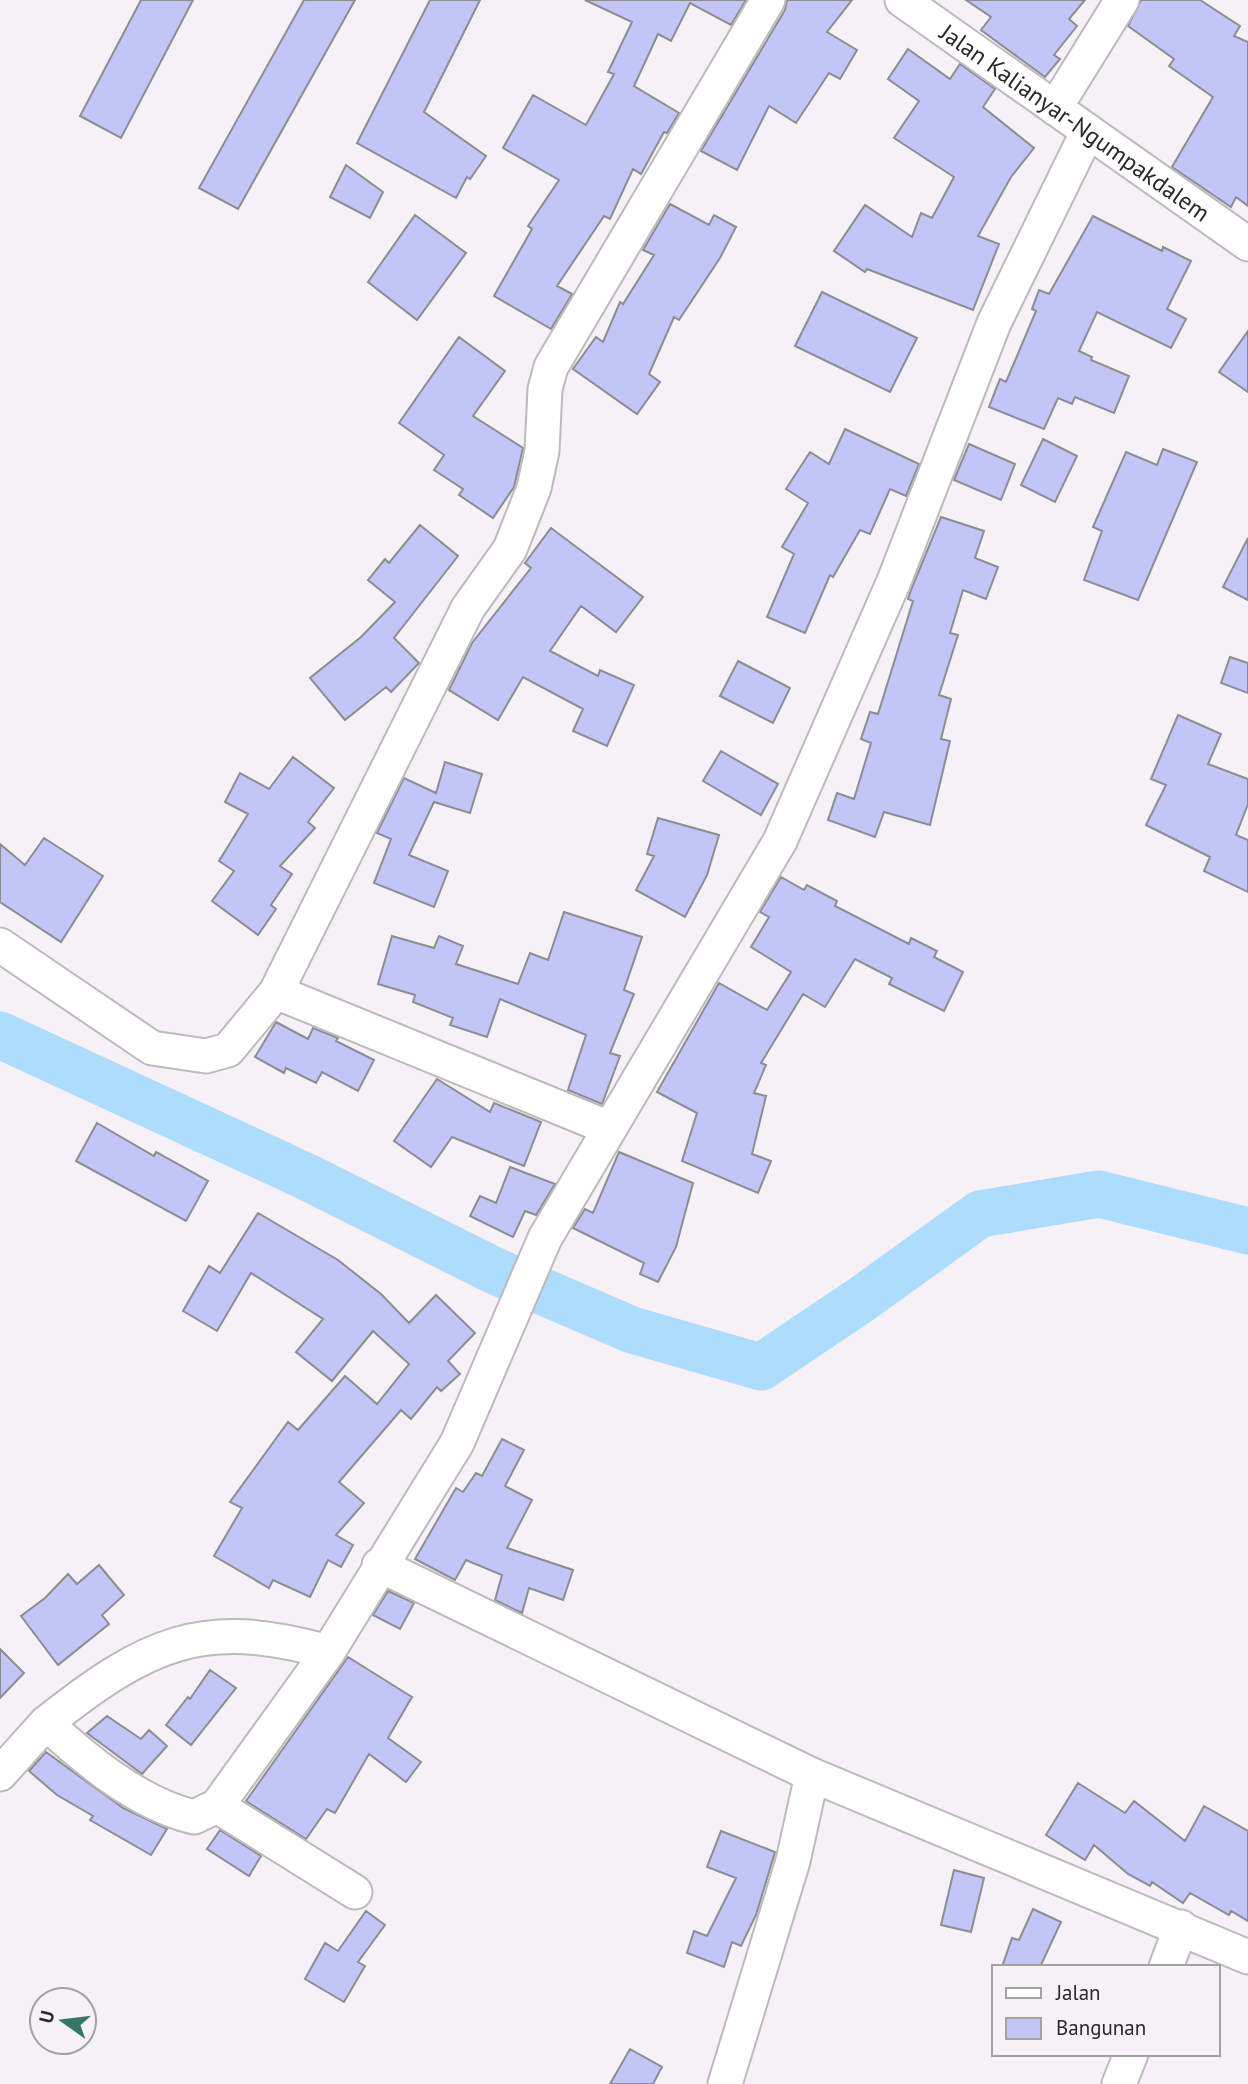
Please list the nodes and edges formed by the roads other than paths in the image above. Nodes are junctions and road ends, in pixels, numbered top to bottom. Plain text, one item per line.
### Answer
1 (768, 0) edge
2 (902, 0) edge
3 (1122, 0) edge
4 (1055, 108) junction
5 (1088, 131) junction
6 (1248, 244) edge
7 (0, 945) edge
8 (276, 992) junction
9 (610, 1128) junction
10 (379, 1565) junction
11 (328, 1652) junction
12 (46, 1723) junction
13 (0, 1774) edge
14 (812, 1775) junction
15 (216, 1805) junction
16 (355, 1892) dead end
17 (1181, 1927) junction
18 (1248, 1957) edge
19 (1167, 1965) edge
20 (1130, 2056) edge
21 (724, 2084) edge
22 (1119, 2084) edge

1 - 8 street
2 - 4 street, Jalan Kalianyar-Ngumpakdalem
3 - 4 street
4 - 5 street, Jalan Kalianyar-Ngumpakdalem
5 - 6 street, Jalan Kalianyar-Ngumpakdalem
5 - 9 street
7 - 8 street
8 - 9 street
9 - 10 street
10 - 11 street
10 - 14 street
11 - 12 street
11 - 15 street
12 - 13 street
12 - 15 street
14 - 17 street
14 - 21 street
15 - 16 street
17 - 18 street
17 - 19 street
20 - 22 street

